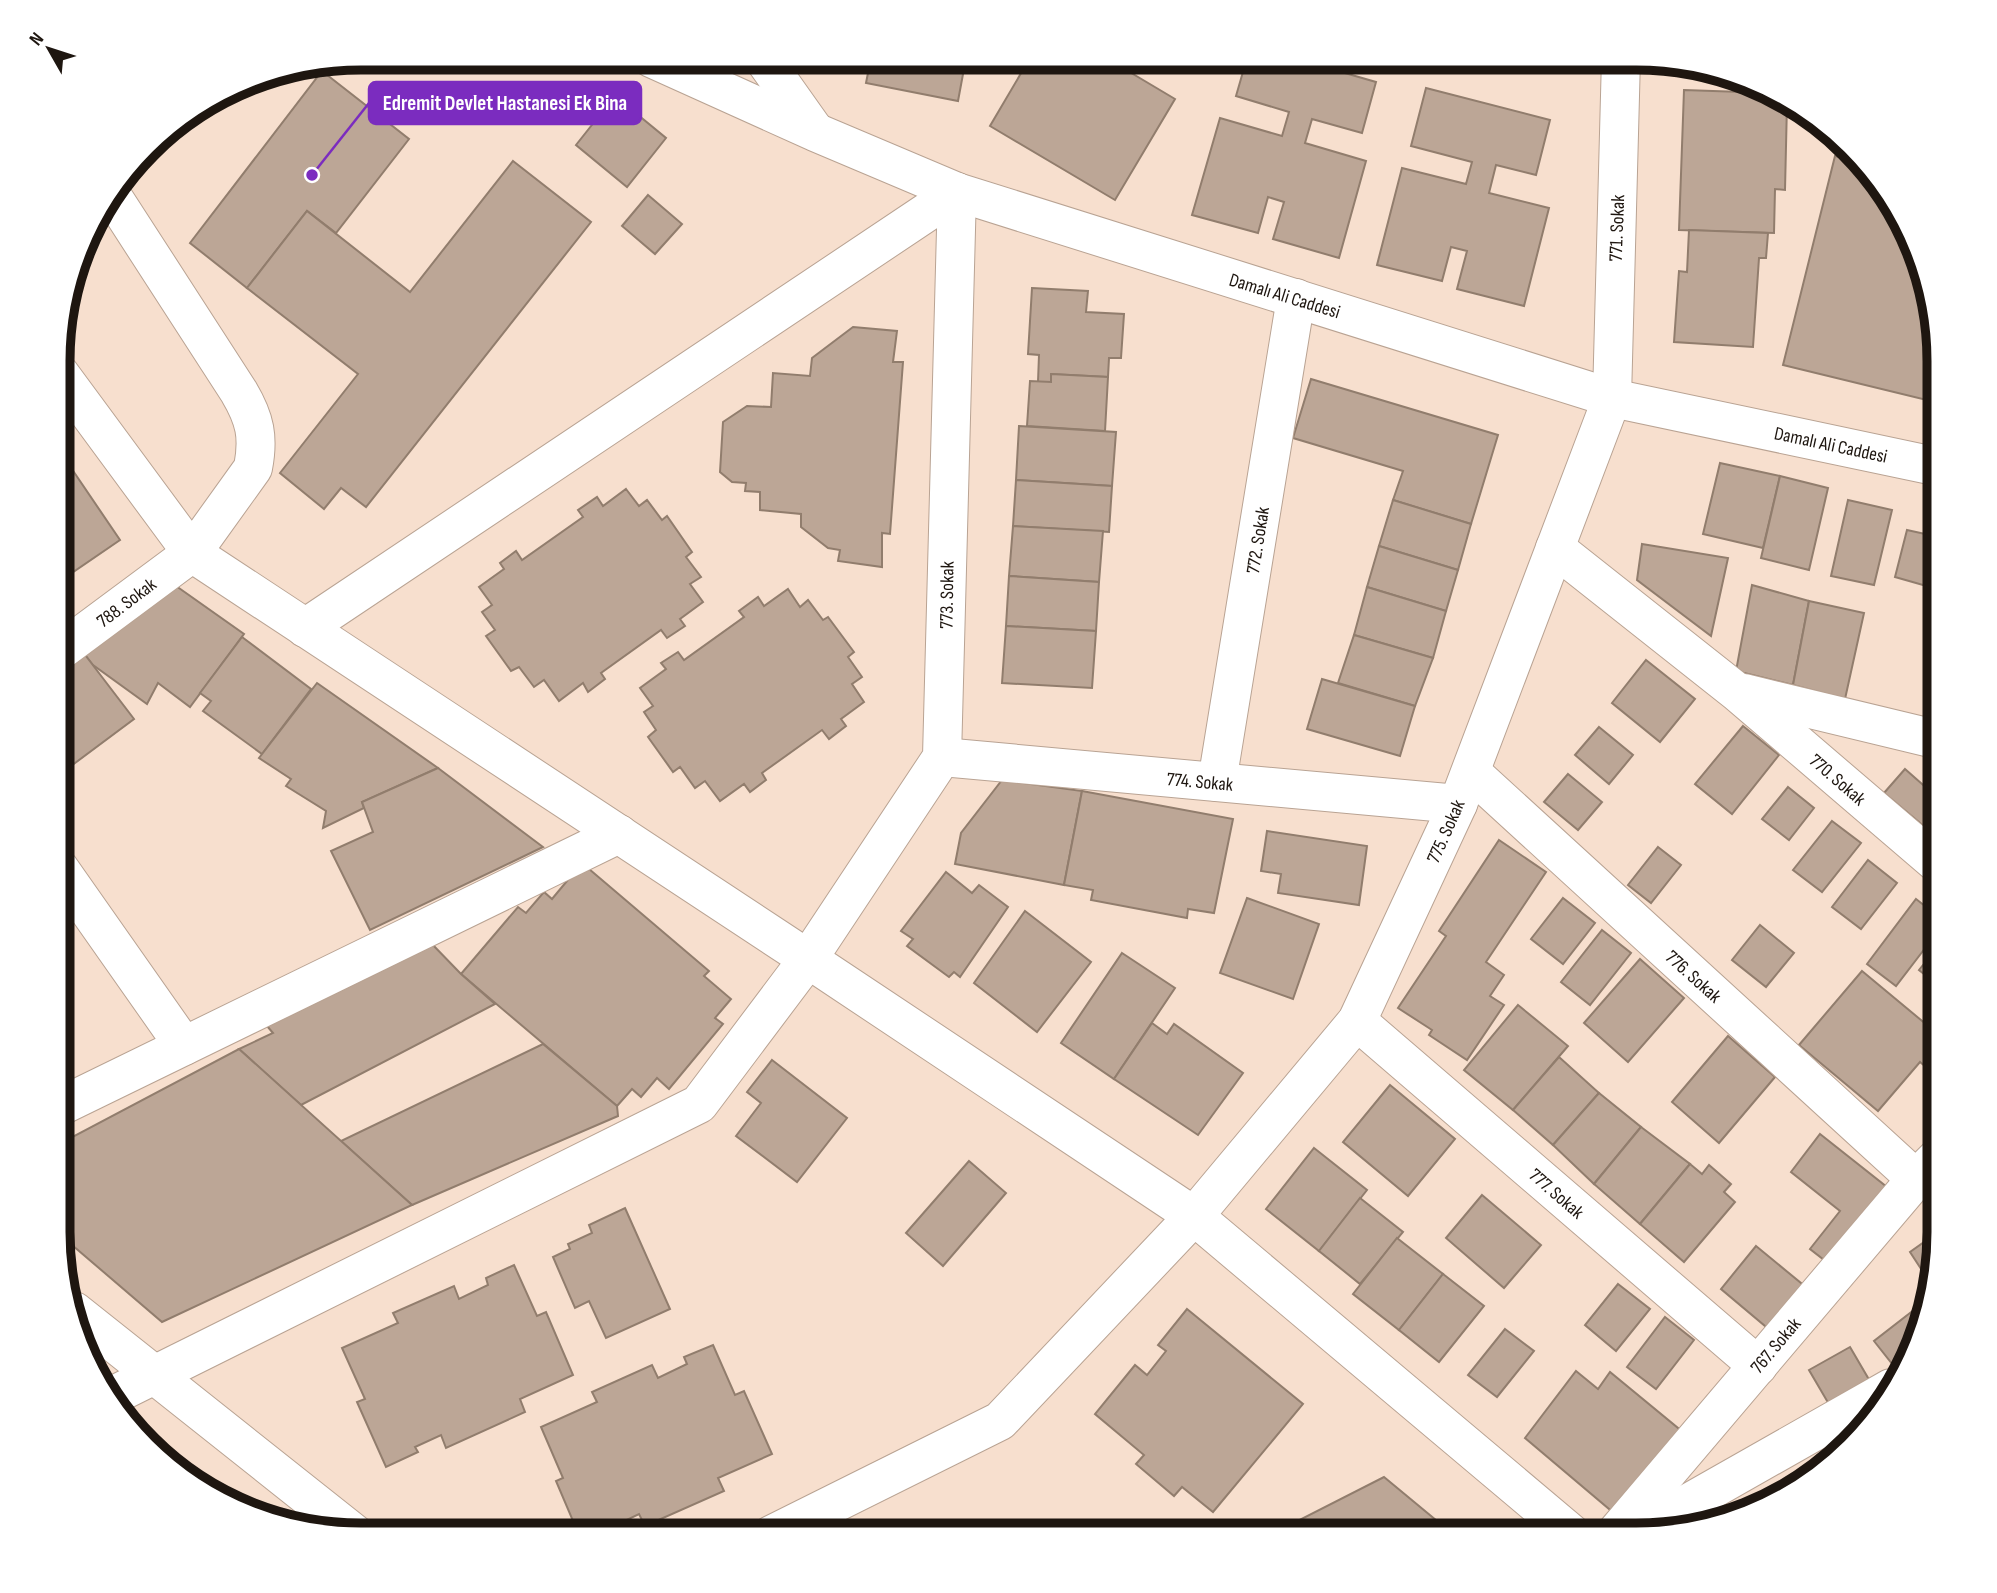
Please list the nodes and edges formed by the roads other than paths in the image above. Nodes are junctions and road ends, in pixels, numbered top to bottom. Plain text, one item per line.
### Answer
1 (678, 70) edge
2 (771, 70) edge
3 (1621, 70) edge
4 (815, 132) junction
5 (957, 191) junction
6 (117, 203) edge
7 (1296, 298) junction
8 (70, 388) edge
9 (1612, 398) junction
10 (1927, 464) edge
11 (1555, 548) junction
12 (192, 553) junction
13 (305, 628) junction
14 (70, 644) edge
15 (1737, 692) junction
16 (1927, 737) edge
17 (942, 757) junction
18 (1217, 782) junction
19 (1464, 788) junction
20 (619, 834) junction
21 (1927, 855) edge
22 (70, 884) edge
23 (808, 958) junction
24 (1357, 1021) junction
25 (184, 1046) junction
26 (70, 1102) edge
27 (1927, 1166) edge
28 (1927, 1168) edge
29 (1194, 1216) junction
30 (83, 1318) edge
31 (1758, 1366) junction
32 (155, 1376) junction
33 (118, 1393) edge
34 (1876, 1396) edge
35 (339, 1522) edge
36 (1655, 1522) edge
37 (795, 1523) edge
38 (1559, 1523) edge
39 (1624, 1523) edge

1 - 4 street, Damalı Ali Caddesi
2 - 4 street
3 - 9 street, 771. Sokak
4 - 5 street, Damalı Ali Caddesi
5 - 7 street, Damalı Ali Caddesi
5 - 13 street
5 - 17 street, 773. Sokak
6 - 12 street, 788. Sokak
7 - 9 street, Damalı Ali Caddesi
7 - 18 street, 772. Sokak
8 - 12 street
9 - 10 street, Damalı Ali Caddesi
9 - 11 street, 775. Sokak
11 - 15 street, 770. Sokak
11 - 19 street, 775. Sokak
12 - 13 street
12 - 14 street, 788. Sokak
13 - 20 street
15 - 16 street, 770. Sokak
15 - 21 street, 770. Sokak
17 - 18 street, 774. Sokak
17 - 23 street
18 - 19 street, 774. Sokak
19 - 24 street, 775. Sokak
19 - 27 street, 776. Sokak
20 - 23 street
20 - 25 street
22 - 25 street
23 - 29 street
23 - 32 street
24 - 29 street, 775. Sokak
24 - 31 street, 777. Sokak
25 - 26 street
28 - 31 street, 767. Sokak
29 - 37 street, 775. Sokak
29 - 38 street
30 - 32 street
31 - 39 street, 767. Sokak
32 - 33 street
32 - 35 street
34 - 36 street

